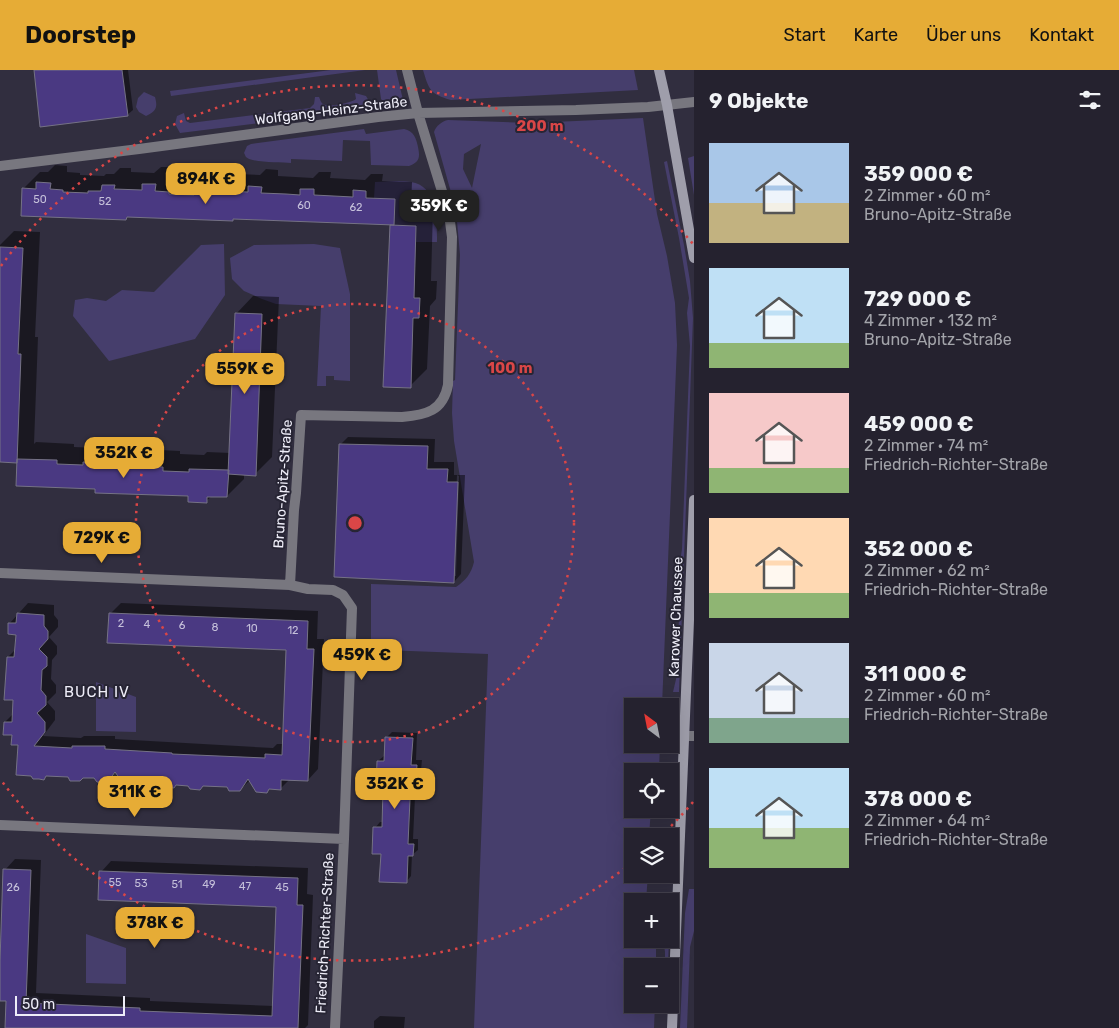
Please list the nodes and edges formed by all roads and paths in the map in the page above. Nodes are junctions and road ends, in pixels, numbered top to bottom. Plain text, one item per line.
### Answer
1 (407, 70) edge
2 (659, 70) edge
3 (694, 102) edge
4 (666, 105) junction
5 (418, 113) junction
6 (0, 166) edge
7 (694, 258) edge
8 (694, 500) edge
9 (0, 572) edge
10 (290, 584) junction
11 (689, 736) edge
12 (0, 825) edge
13 (344, 839) junction
14 (334, 1028) edge
15 (672, 1028) edge

1 - 5 street
2 - 4 main road
3 - 4 street, Wolfgang-Heinz-Straße
4 - 5 street, Wolfgang-Heinz-Straße
4 - 7 main road
5 - 6 street, Wolfgang-Heinz-Straße
5 - 10 street, Bruno-Apitz-Straße
8 - 11 main road, Karower Chaussee
9 - 10 street
10 - 13 street, Friedrich-Richter-Straße
11 - 15 main road, Karower Chaussee
12 - 13 street, Friedrich-Richter-Straße
13 - 14 street, Friedrich-Richter-Straße

